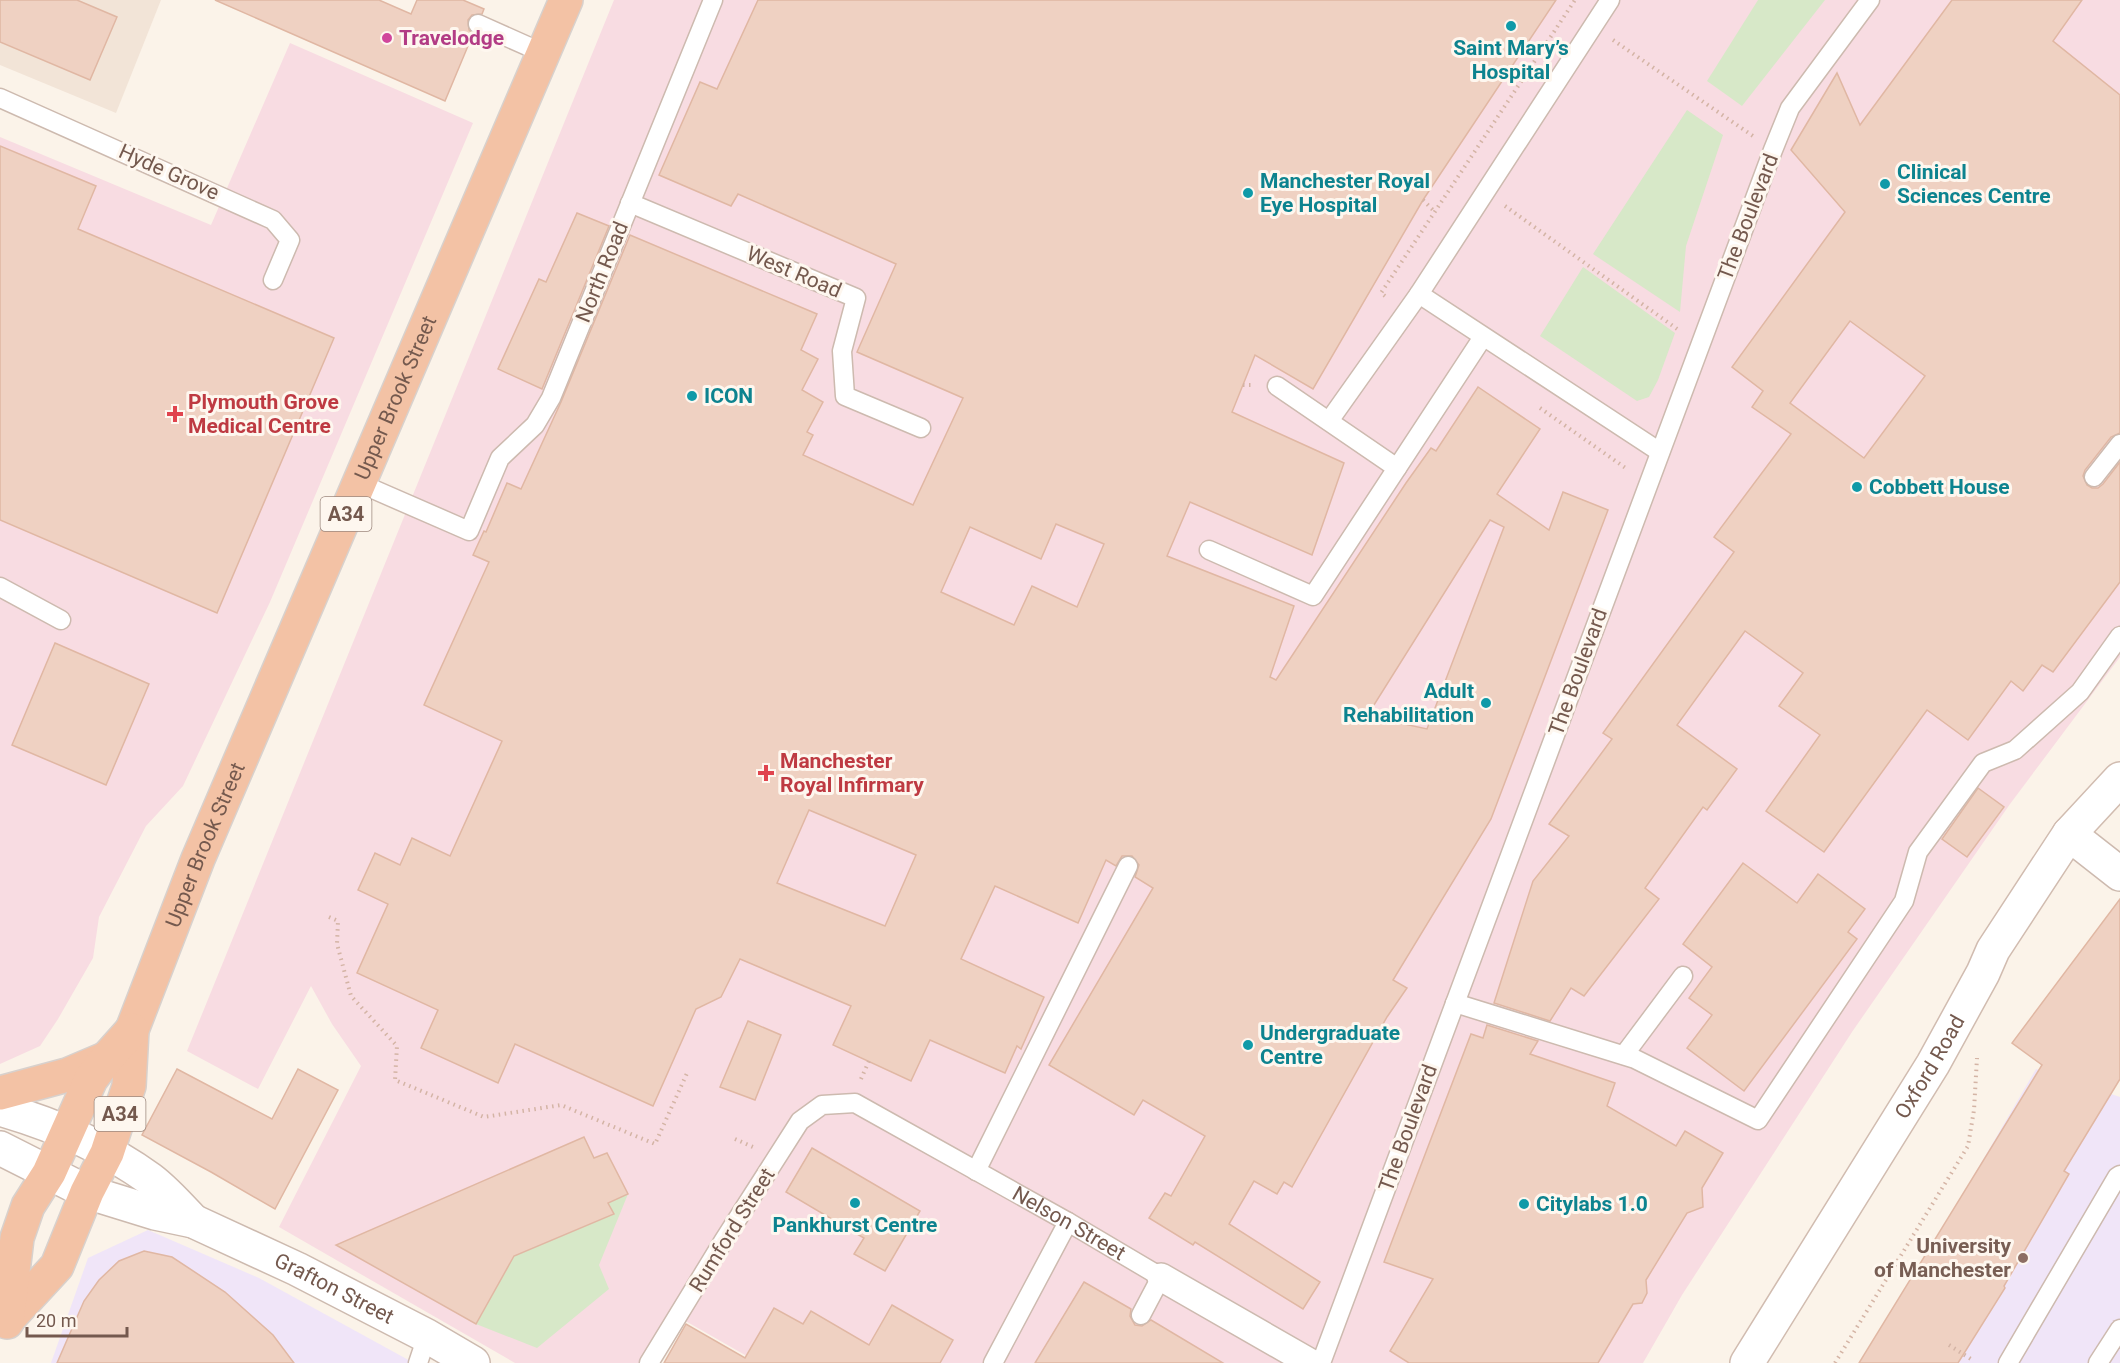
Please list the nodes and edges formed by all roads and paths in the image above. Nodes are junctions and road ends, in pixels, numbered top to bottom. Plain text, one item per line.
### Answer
1 (566, 0) edge
2 (713, 0) edge
3 (1575, 0) edge
4 (1610, 0) edge
5 (1870, 0) edge
6 (1568, 10) junction
7 (478, 24) dead end
8 (1593, 27) junction
9 (543, 53) junction
10 (0, 98) edge
11 (1773, 150) junction
12 (1460, 174) junction
13 (1485, 192) junction
14 (1423, 200) dead end
15 (630, 203) junction
16 (1435, 212) junction
17 (273, 280) dead end
18 (1419, 294) junction
19 (1406, 312) junction
20 (1483, 337) junction
21 (1700, 345) junction
22 (1277, 386) dead end
23 (1534, 403) dead end
24 (1329, 421) junction
25 (921, 428) dead end
26 (2120, 444) edge
27 (1660, 452) junction
28 (1397, 468) junction
29 (2094, 477) dead end
30 (359, 483) junction
31 (1648, 484) junction
32 (1209, 550) dead end
33 (0, 587) edge
34 (60, 620) dead end
35 (2120, 636) edge
36 (2120, 778) edge
37 (2069, 834) junction
38 (1128, 866) dead end
39 (2120, 874) edge
40 (329, 917) dead end
41 (1683, 976) dead end
42 (1455, 1003) junction
43 (132, 1030) junction
44 (1624, 1055) junction
45 (1977, 1055) dead end
46 (107, 1058) junction
47 (688, 1071) dead end
48 (0, 1093) edge
49 (822, 1105) joint
50 (0, 1109) edge
51 (66, 1132) junction
52 (735, 1138) dead end
53 (0, 1148) edge
54 (756, 1148) dead end
55 (107, 1153) junction
56 (976, 1171) junction
57 (49, 1173) junction
58 (2120, 1175) edge
59 (87, 1192) junction
60 (193, 1221) junction
61 (1068, 1222) junction
62 (1161, 1277) junction
63 (1142, 1315) dead end
64 (4, 1328) edge
65 (2120, 1329) edge
66 (1949, 1345) dead end
67 (423, 1350) edge
68 (1974, 1361) dead end
69 (473, 1363) edge
70 (649, 1363) edge
71 (993, 1363) edge
72 (1311, 1363) edge
73 (1321, 1363) edge
74 (1747, 1363) edge
75 (1834, 1363) edge
76 (2008, 1363) edge
77 (2098, 1363) edge

1 - 9 highway, Upper Brook Street / A34
2 - 15 lane, North Road
3 - 6 path
4 - 8 lane
5 - 11 lane, The Boulevard
6 - 8 path
6 - 12 path
7 - 9 lane
8 - 11 path
8 - 13 lane
9 - 30 highway, Upper Brook Street / A34
10 - 17 lane, Hyde Grove
11 - 21 lane, The Boulevard
12 - 13 path
12 - 16 path
13 - 18 lane
13 - 21 path
14 - 16 path
15 - 25 lane, West Road
15 - 30 lane, North Road
16 - 19 path
18 - 19 lane
18 - 20 lane
19 - 24 lane
20 - 27 lane
20 - 28 lane
21 - 27 lane, The Boulevard
22 - 24 lane
23 - 31 path
24 - 28 lane
26 - 29 lane
27 - 31 lane, The Boulevard
28 - 32 lane
30 - 43 highway, Upper Brook Street / A34
31 - 42 lane, The Boulevard
33 - 34 lane
35 - 44 lane
36 - 37 street, Oxford Road
37 - 39 street
37 - 74 street, Oxford Road
38 - 56 lane
40 - 47 path
41 - 44 lane
42 - 44 lane
42 - 73 lane, The Boulevard
43 - 46 highway, Upper Brook Street / A34
43 - 55 highway, Upper Brook Street / A34
45 - 75 path
46 - 48 highway
46 - 51 highway, Upper Brook Street / A34
49 - 56 lane, Nelson Street
49 - 70 lane, Rumford Street
50 - 51 street, Grafton Street
51 - 55 street, Grafton Street
51 - 57 highway, Upper Brook Street / A34
52 - 54 path
53 - 57 street, Grafton Street
55 - 59 highway, Upper Brook Street / A34
55 - 60 street, Grafton Street
56 - 61 lane, Nelson Street
57 - 59 street, Grafton Street
57 - 64 highway, Upper Brook Street / A34
58 - 76 lane
59 - 60 street, Grafton Street
59 - 64 highway, Upper Brook Street / A34
60 - 67 street, Grafton Street
61 - 62 lane, Nelson Street
61 - 71 lane
62 - 63 lane
62 - 72 street, Nelson Street
65 - 77 lane
66 - 68 path
67 - 69 street, Grafton Street

